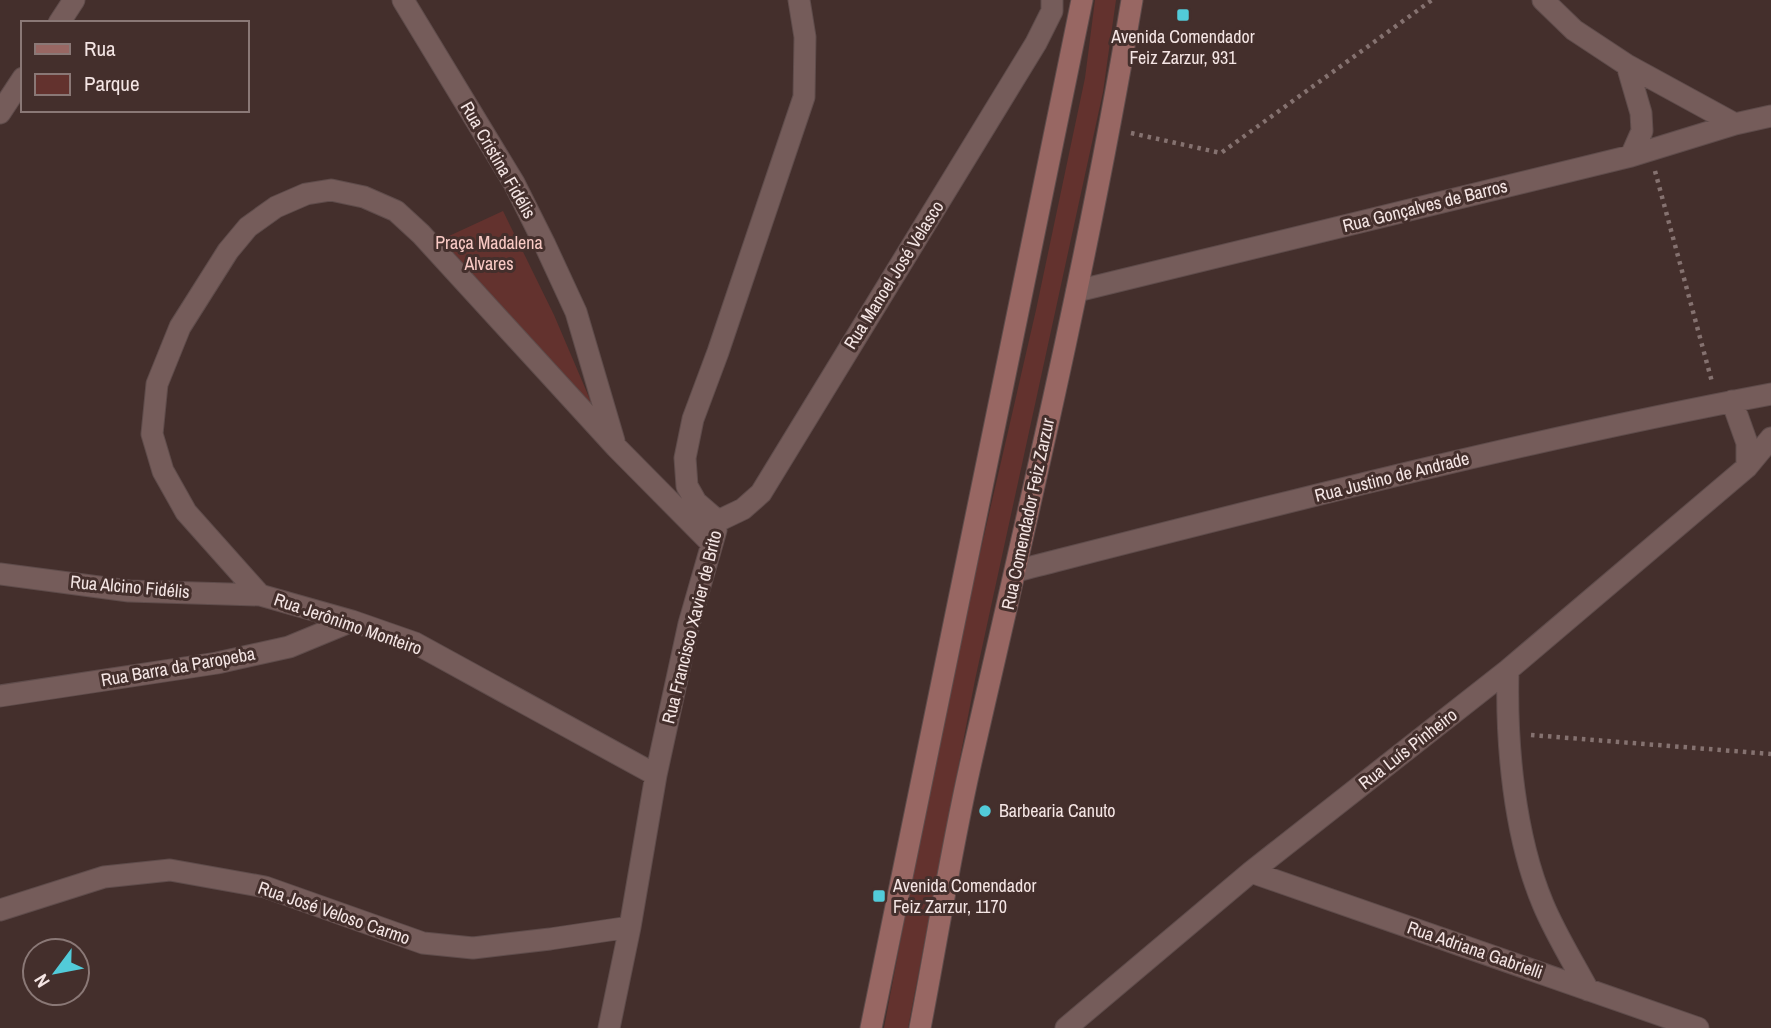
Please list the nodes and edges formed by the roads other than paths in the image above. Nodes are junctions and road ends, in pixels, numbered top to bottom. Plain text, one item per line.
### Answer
1 (74, 0) edge
2 (403, 0) edge
3 (799, 0) edge
4 (1132, 0) edge
5 (1543, 0) edge
6 (1052, 6) edge
7 (1081, 7) edge
8 (60, 21) edge
9 (1627, 65) junction
10 (21, 81) edge
11 (0, 113) edge
12 (1771, 116) edge
13 (1735, 124) junction
14 (1640, 154) junction
15 (1077, 290) junction
16 (1771, 394) edge
17 (1725, 402) junction
18 (1771, 438) edge
19 (616, 447) junction
20 (1747, 467) junction
21 (718, 521) junction
22 (712, 544) junction
23 (1016, 571) junction
24 (0, 574) edge
25 (260, 595) junction
26 (352, 621) junction
27 (1508, 670) junction
28 (0, 696) edge
29 (656, 775) junction
30 (1251, 872) junction
31 (0, 910) edge
32 (631, 927) junction
33 (1588, 990) junction
34 (609, 1028) edge
35 (871, 1028) edge
36 (920, 1028) edge
37 (1066, 1028) edge
38 (1699, 1028) edge

1 - 8 street
2 - 19 street, Rua Cristina Fidélis
3 - 21 street, Rua Francisco Xavier de Brito
4 - 15 main road, Rua Comendador Feiz Zarzur
5 - 9 street
6 - 7 street
6 - 21 street, Rua Manoel José Velasco
7 - 35 main road
9 - 13 street
9 - 14 street
10 - 11 street
12 - 13 street, Rua Gonçalves de Barros
13 - 14 street, Rua Gonçalves de Barros
14 - 15 street, Rua Gonçalves de Barros
15 - 23 main road, Rua Comendador Feiz Zarzur
16 - 17 street, Rua Justino de Andrade
17 - 20 street
17 - 23 street, Rua Justino de Andrade
18 - 20 street, Rua Luís Pinheiro
19 - 22 street, Rua Jerônimo Monteiro
19 - 25 street, Rua Jerônimo Monteiro
20 - 27 street, Rua Luís Pinheiro
21 - 22 street, Rua Francisco Xavier de Brito
22 - 29 street, Rua Francisco Xavier de Brito
23 - 36 main road, Rua Comendador Feiz Zarzur
24 - 25 street, Rua Alcino Fidélis
25 - 26 street, Rua Jerônimo Monteiro
26 - 28 street, Rua Barra da Paropeba
26 - 29 street, Rua Jerônimo Monteiro
27 - 30 street, Rua Luís Pinheiro
27 - 33 street
29 - 32 street, Rua Francisco Xavier de Brito
30 - 33 street, Rua Adriana Gabrielli
30 - 37 street, Rua Luís Pinheiro
31 - 32 street, Rua José Veloso Carmo
32 - 34 street, Rua Francisco Xavier de Brito
33 - 38 street, Rua Adriana Gabrielli

